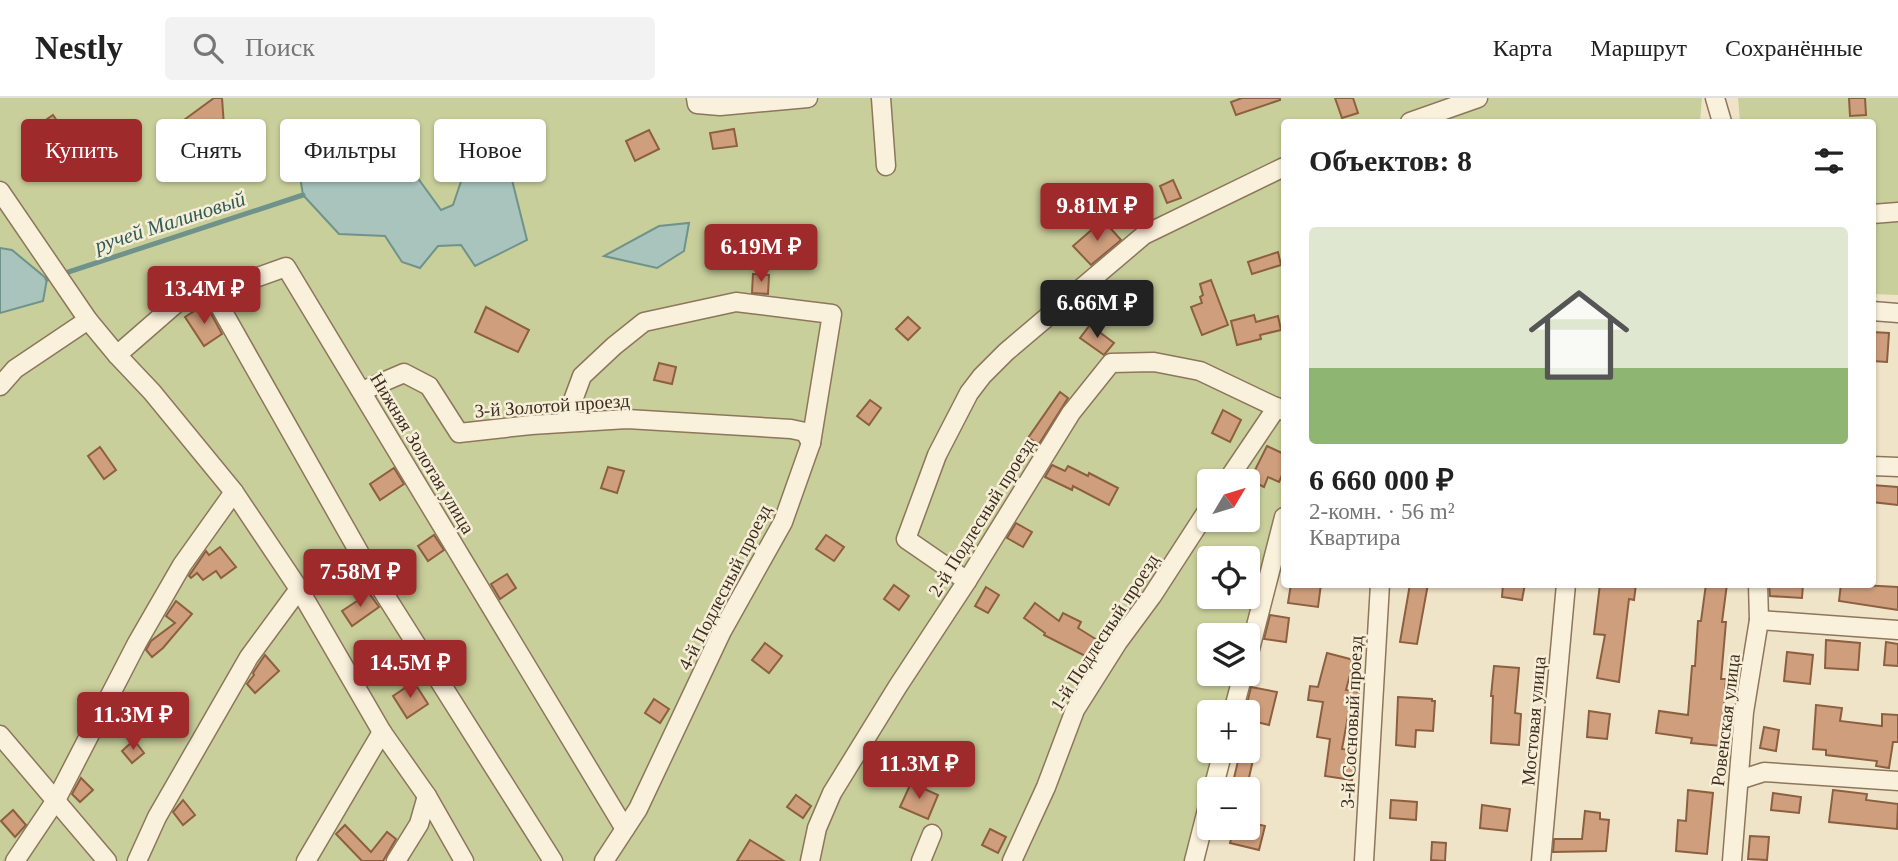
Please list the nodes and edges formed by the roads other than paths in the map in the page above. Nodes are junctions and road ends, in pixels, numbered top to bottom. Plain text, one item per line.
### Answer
1 (696, 98) edge
2 (808, 98) edge
3 (881, 98) edge
4 (1478, 98) edge
5 (1713, 98) edge
6 (1418, 119) edge
7 (1710, 119) edge
8 (1721, 119) edge
9 (886, 166) dead end
10 (1281, 167) edge
11 (0, 191) edge
12 (1898, 212) edge
13 (1876, 214) edge
14 (214, 296) junction
15 (1876, 311) edge
16 (1898, 313) edge
17 (88, 320) junction
18 (117, 355) junction
19 (0, 386) edge
20 (362, 391) junction
21 (1281, 409) edge
22 (565, 422) junction
23 (811, 443) junction
24 (1876, 466) edge
25 (1898, 467) edge
26 (1236, 469) edge
27 (234, 492) junction
28 (1197, 527) edge
29 (1281, 529) edge
30 (967, 581) junction
31 (1380, 588) edge
32 (1566, 588) edge
33 (1758, 588) edge
34 (299, 589) junction
35 (1759, 620) junction
36 (1257, 623) edge
37 (1898, 630) edge
38 (382, 732) junction
39 (0, 735) edge
40 (1739, 780) junction
41 (1898, 781) edge
42 (427, 796) junction
43 (56, 800) junction
44 (625, 829) junction
45 (932, 834) dead end
46 (1199, 840) edge
47 (15, 861) edge
48 (107, 861) edge
49 (137, 861) edge
50 (306, 861) edge
51 (396, 861) edge
52 (464, 861) edge
53 (553, 861) edge
54 (604, 861) edge
55 (810, 861) edge
56 (921, 861) edge
57 (1012, 861) edge
58 (1194, 861) edge
59 (1364, 861) edge
60 (1541, 861) edge
61 (1732, 861) edge

1 - 2 street
3 - 9 street
4 - 6 street
5 - 7 street
5 - 8 street
10 - 30 street
11 - 17 street
12 - 13 street
14 - 18 street, Нижняя Золотая улица
14 - 20 street, Нижняя Золотая улица
14 - 53 street
15 - 16 street
17 - 18 street
17 - 19 street
18 - 27 street
20 - 22 street, 3-й Золотой проезд
20 - 44 street, Нижняя Золотая улица
21 - 26 street
21 - 30 street, 2-й Подлесный проезд
22 - 23 street, 3-й Золотой проезд
22 - 23 street, 4-й Подлесный проезд
23 - 44 street, 4-й Подлесный проезд
24 - 25 street
27 - 34 street
27 - 43 street
28 - 57 street, 1-й Подлесный проезд
29 - 36 street
30 - 55 street, 2-й Подлесный проезд
31 - 59 street, 3-й Сосновый проезд
32 - 60 street, Мостовая улица
33 - 35 street, Ровенская улица
34 - 38 street
34 - 49 street
35 - 37 street
35 - 40 street, Ровенская улица
38 - 42 street
38 - 50 street
39 - 43 street
40 - 41 street
40 - 61 street, Ровенская улица
42 - 51 street
42 - 52 street
43 - 47 street
43 - 48 street
44 - 54 street, 4-й Подлесный проезд
45 - 56 street
46 - 58 street

